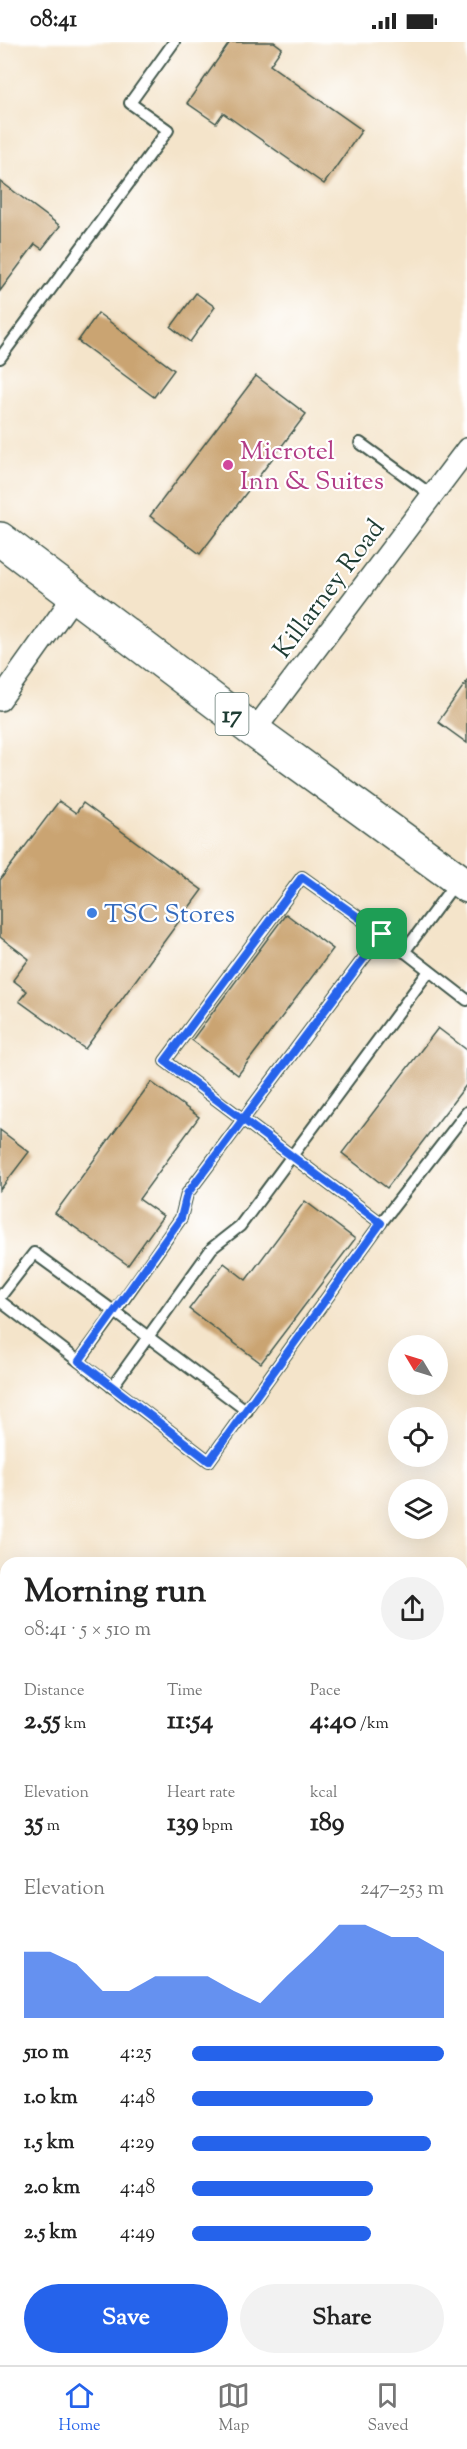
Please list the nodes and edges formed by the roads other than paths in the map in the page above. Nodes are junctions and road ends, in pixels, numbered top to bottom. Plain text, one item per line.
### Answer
1 (174, 42) edge
2 (0, 358) edge
3 (360, 444) dead end
4 (467, 449) edge
5 (433, 496) junction
6 (0, 539) edge
7 (74, 596) junction
8 (0, 700) edge
9 (254, 731) junction
10 (462, 882) edge
11 (382, 934) junction
12 (404, 952) junction
13 (429, 971) junction
14 (467, 1000) edge
15 (467, 1112) edge
16 (243, 1119) junction
17 (293, 1156) junction
18 (381, 1223) junction
19 (0, 1299) edge
20 (115, 1312) junction
21 (148, 1338) junction
22 (79, 1361) junction
23 (112, 1387) junction
24 (247, 1411) junction

1 - 2 lane
3 - 5 lane
4 - 5 street, Killarney Road
5 - 9 street, Killarney Road
6 - 7 highway, 17
7 - 8 street
7 - 9 highway, 17
9 - 10 highway, 17
10 - 12 lane
11 - 12 lane
11 - 16 lane
11 - 16 lane
12 - 13 lane
13 - 14 lane
13 - 17 lane
15 - 18 lane
16 - 17 lane
16 - 20 lane
17 - 18 lane
17 - 21 lane
18 - 24 lane
19 - 20 lane
19 - 22 lane
20 - 21 lane
20 - 22 lane
21 - 23 lane
21 - 24 lane
22 - 23 lane
23 - 24 lane

